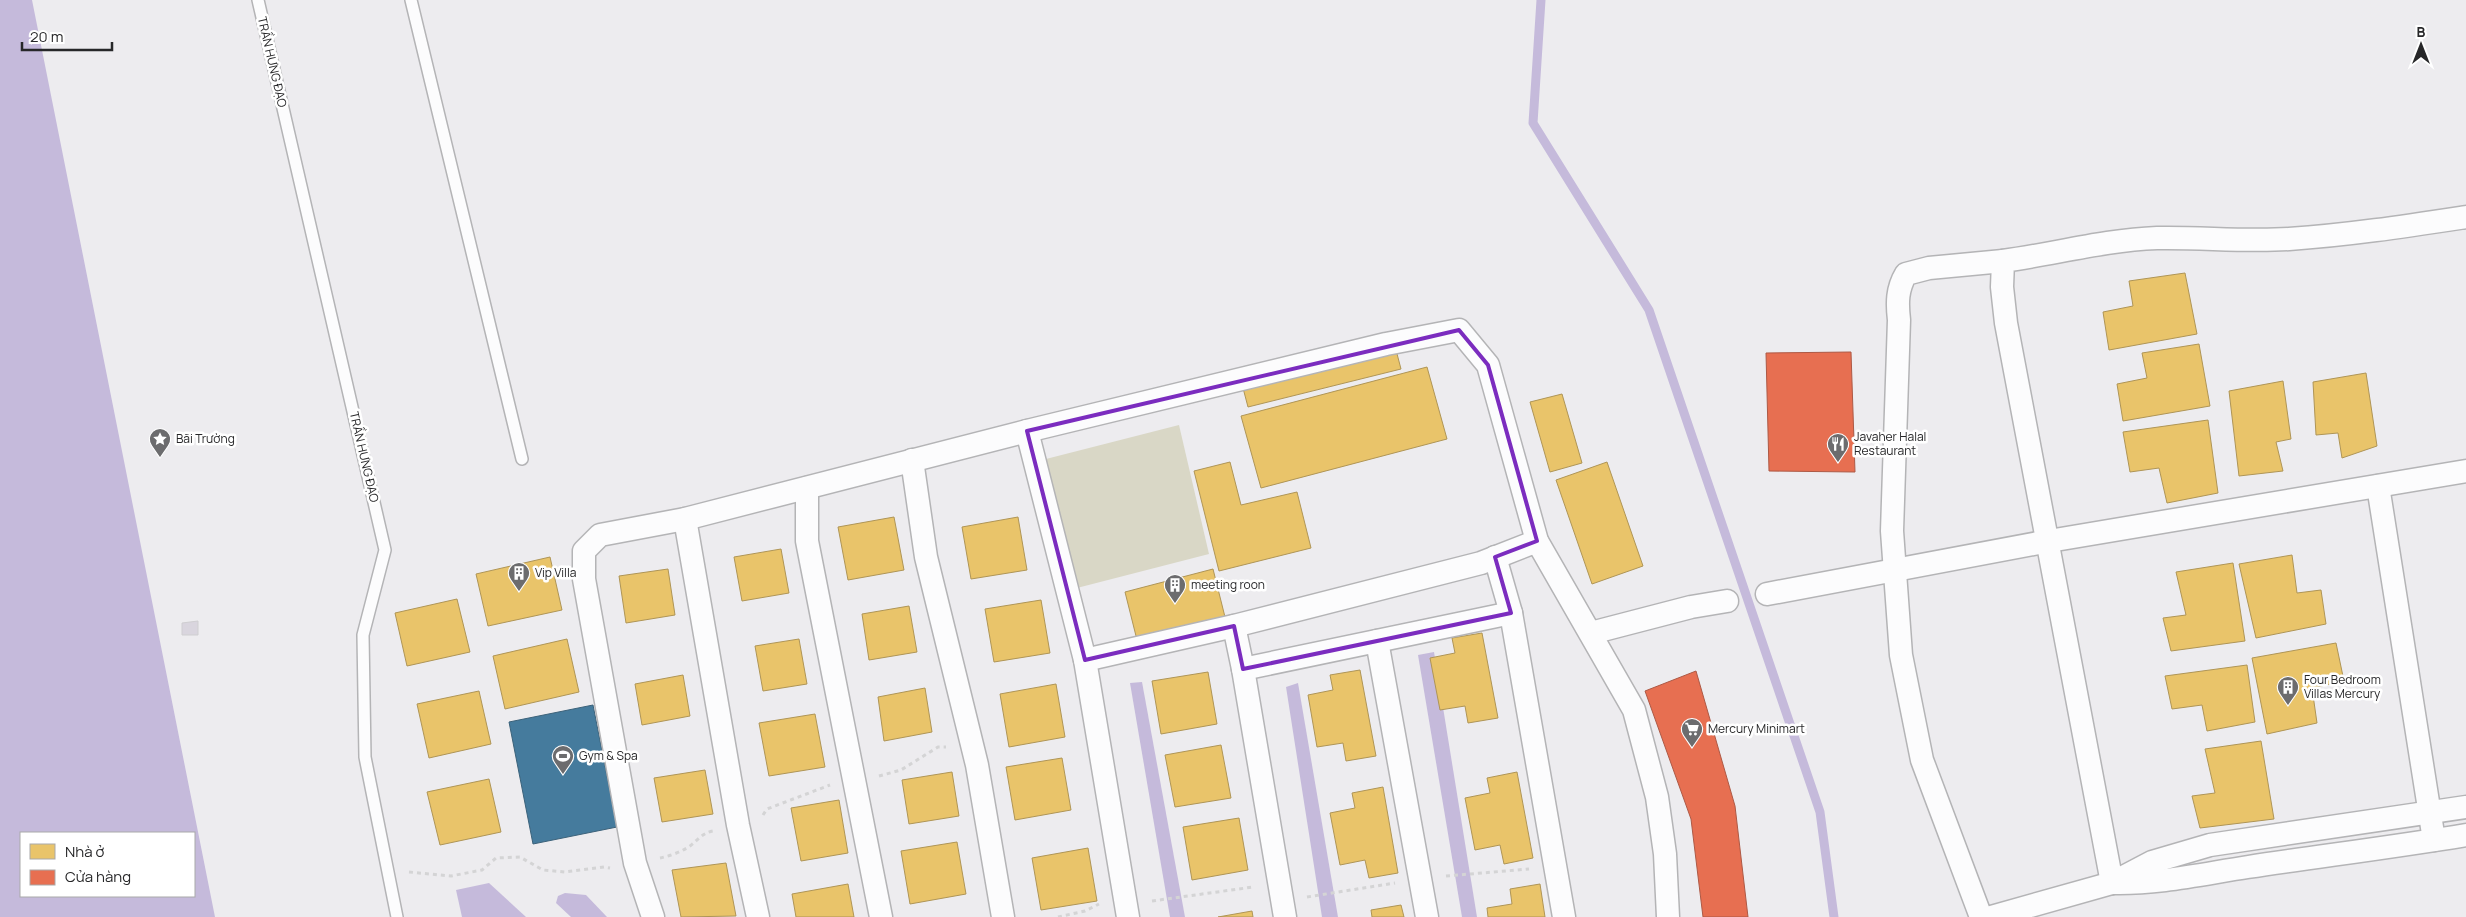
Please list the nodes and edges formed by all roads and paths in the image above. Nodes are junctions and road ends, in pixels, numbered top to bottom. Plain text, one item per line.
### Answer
1 (258, 0) edge
2 (411, 0) edge
3 (2466, 217) edge
4 (2003, 261) junction
5 (1027, 431) junction
6 (522, 459) dead end
7 (912, 460) junction
8 (2466, 471) edge
9 (2378, 486) junction
10 (808, 488) junction
11 (685, 519) junction
12 (1537, 541) junction
13 (2049, 541) junction
14 (1495, 557) junction
15 (1894, 572) junction
16 (1767, 594) dead end
17 (1727, 601) dead end
18 (1511, 613) junction
19 (1234, 626) junction
20 (1590, 633) junction
21 (1377, 641) junction
22 (1086, 660) junction
23 (1243, 668) junction
24 (974, 751) junction
25 (856, 783) junction
26 (2466, 807) edge
27 (2430, 813) junction
28 (2466, 836) edge
29 (2434, 840) junction
30 (635, 863) junction
31 (388, 872) junction
32 (1278, 883) junction
33 (2112, 883) junction
34 (1127, 911) edge
35 (397, 917) edge
36 (653, 917) edge
37 (758, 917) edge
38 (881, 917) edge
39 (1003, 917) edge
40 (1058, 917) edge
41 (1286, 917) edge
42 (1427, 917) edge
43 (1564, 917) edge
44 (1668, 917) edge
45 (1981, 917) edge
46 (1991, 917) edge

1 - 31 lane, TRẦN HƯNG ĐẠO
2 - 6 lane
3 - 4 street
4 - 13 street
4 - 15 street
5 - 7 street
5 - 12 street
5 - 22 street
7 - 10 street
7 - 24 street
8 - 9 street
9 - 13 street
9 - 27 street
10 - 11 street
10 - 25 street
11 - 30 street
11 - 37 street
12 - 14 street
12 - 20 street
13 - 15 street
13 - 33 street
14 - 18 street
14 - 19 street
15 - 16 street
15 - 45 street
17 - 20 street
18 - 21 street
18 - 43 street
19 - 22 street
19 - 23 street
20 - 44 street
21 - 23 street
21 - 42 street
22 - 34 street
23 - 32 street
24 - 25 path
24 - 39 street
25 - 38 street
26 - 27 street
27 - 29 street
27 - 33 street
28 - 29 street
29 - 33 street
30 - 31 path
30 - 36 street
31 - 35 lane, TRẦN HƯNG ĐẠO
32 - 34 path
32 - 41 street
33 - 46 street
34 - 40 path

